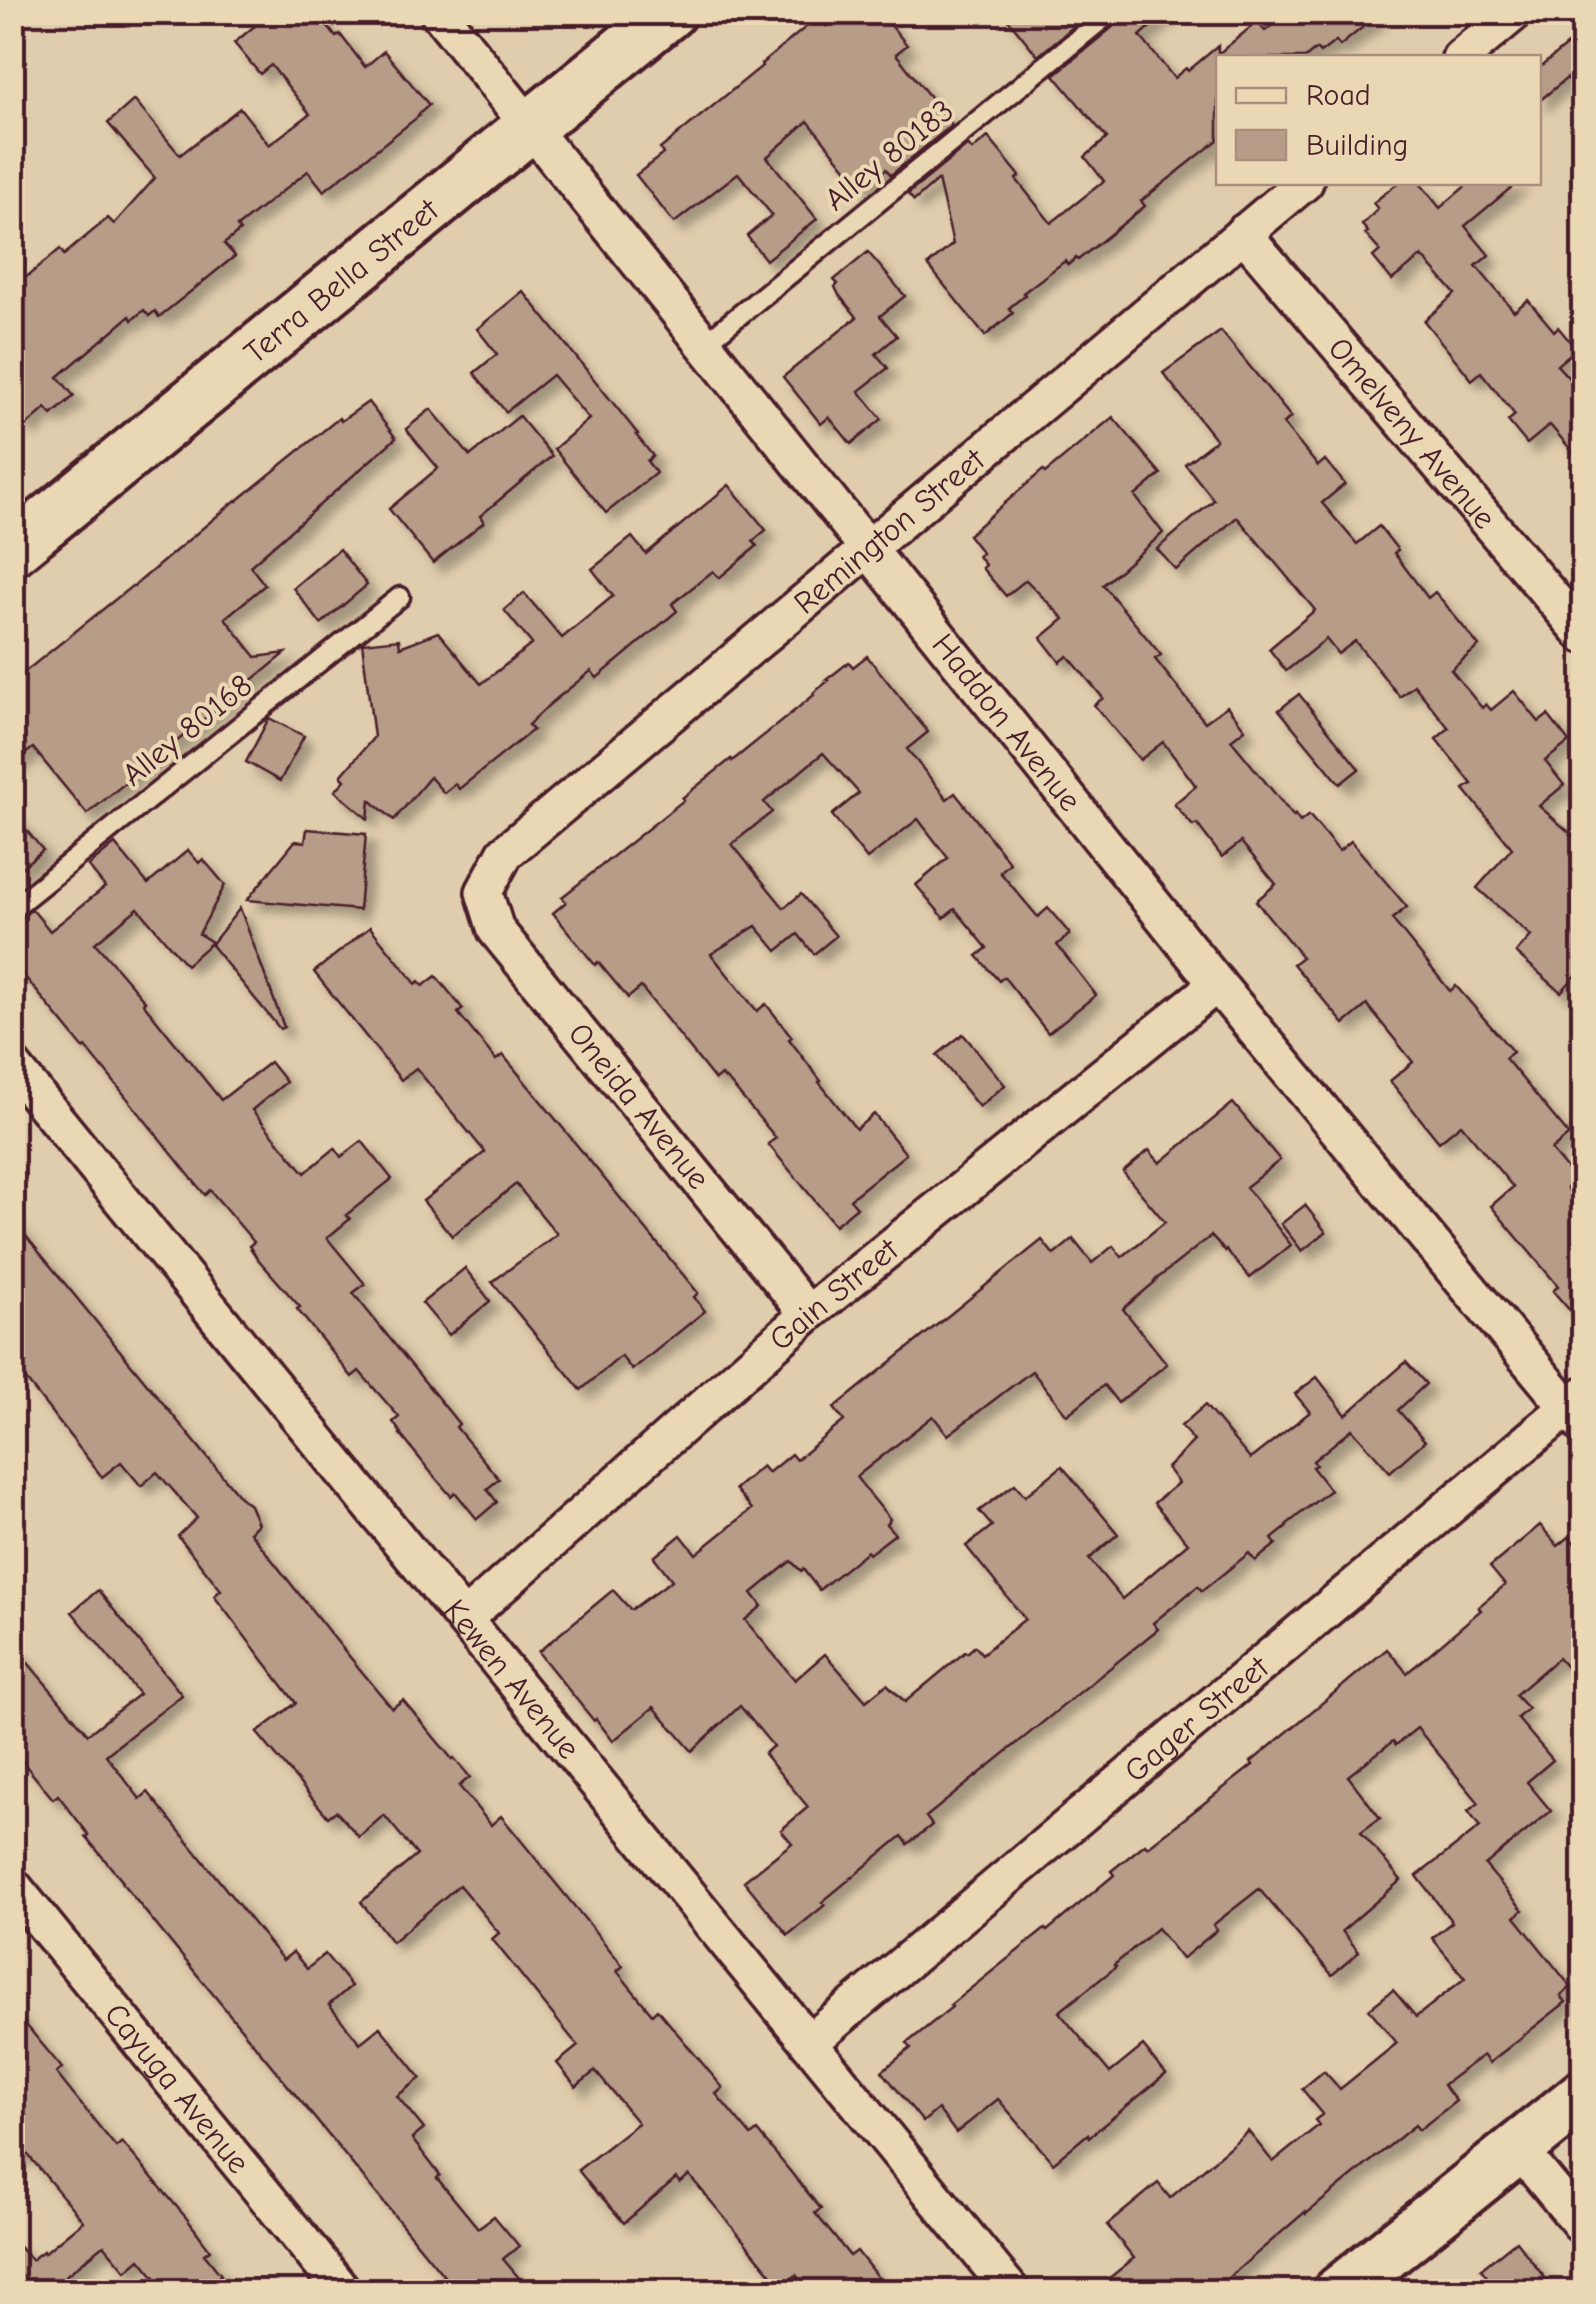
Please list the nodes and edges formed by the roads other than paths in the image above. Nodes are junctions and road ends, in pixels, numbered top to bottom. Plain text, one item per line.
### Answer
1 (438, 12) edge
2 (670, 12) edge
3 (1111, 12) edge
4 (1515, 12) edge
5 (1464, 55) edge
6 (531, 126) junction
7 (1301, 185) edge
8 (1243, 233) junction
9 (704, 344) junction
10 (867, 548) junction
11 (12, 550) edge
12 (400, 598) dead end
13 (1584, 635) edge
14 (484, 892) joint
15 (12, 909) edge
16 (1218, 984) junction
17 (12, 1064) edge
18 (808, 1314) junction
19 (1578, 1410) edge
20 (464, 1618) junction
21 (12, 1885) edge
22 (810, 2043) junction
23 (1584, 2095) edge
24 (1518, 2148) junction
25 (1584, 2228) edge
26 (344, 2292) edge
27 (1012, 2292) edge
28 (1339, 2292) edge

1 - 6 street, Haddon Avenue
2 - 6 main road, Terra Bella Street
3 - 9 lane, Alley 80183
4 - 5 street
6 - 9 street, Haddon Avenue
6 - 11 main road, Terra Bella Street
7 - 8 street, Remington Street
8 - 10 street, Remington Street
8 - 13 street, Omelveny Avenue
9 - 10 street, Haddon Avenue
10 - 14 street, Remington Street
10 - 16 street, Haddon Avenue
12 - 15 lane, Alley 80168
14 - 18 street, Oneida Avenue
16 - 18 street, Gain Street
16 - 19 street, Haddon Avenue
17 - 20 street, Kewen Avenue
18 - 20 street, Gain Street
19 - 22 street, Gager Street
20 - 22 street, Kewen Avenue
21 - 26 street, Cayuga Avenue
22 - 27 street, Kewen Avenue
23 - 24 main road
24 - 25 street
24 - 28 main road

